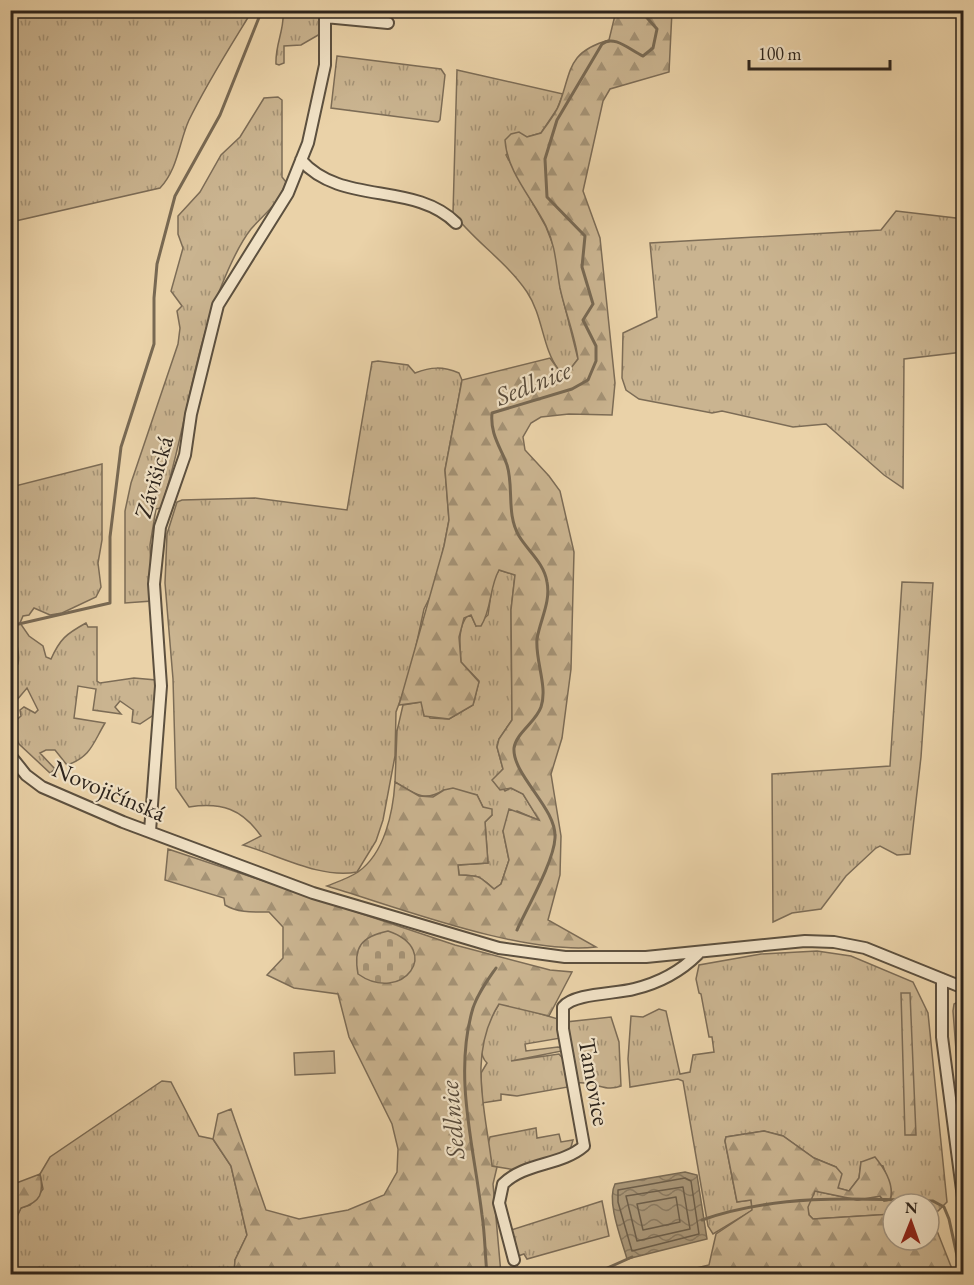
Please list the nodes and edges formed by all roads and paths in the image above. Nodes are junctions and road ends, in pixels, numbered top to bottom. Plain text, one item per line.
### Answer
1 (325, 14) edge
2 (388, 23) dead end
3 (301, 160) junction
4 (456, 223) dead end
5 (10, 755) edge
6 (150, 831) junction
7 (698, 954) junction
8 (942, 979) junction
9 (963, 988) edge
10 (963, 1205) edge
11 (514, 1260) dead end

1 - 2 street
1 - 3 street, Závišická
3 - 4 street
3 - 6 street, Závišická
5 - 6 street, Novojičínská
6 - 7 street, Novojičínská
7 - 8 street, Novojičínská
7 - 11 street, Tamovice
8 - 9 street, Novojičínská
8 - 10 street

